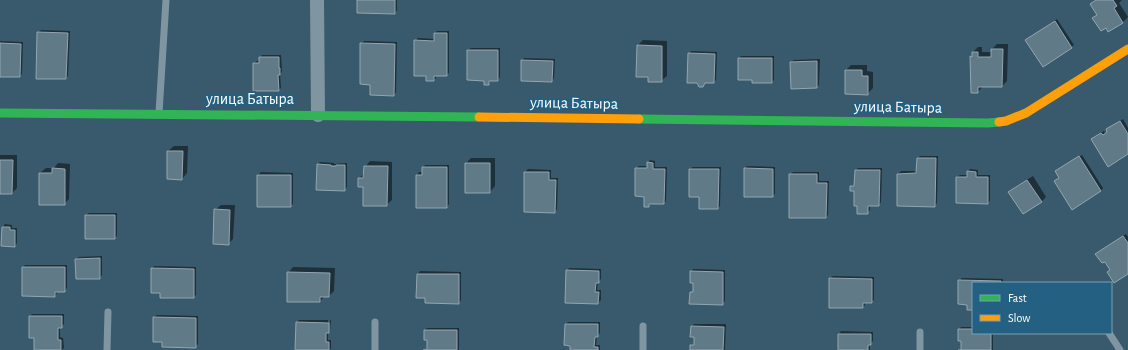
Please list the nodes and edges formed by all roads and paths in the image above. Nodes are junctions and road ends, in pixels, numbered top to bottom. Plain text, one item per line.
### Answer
1 (166, 0) edge
2 (318, 0) edge
3 (1128, 49) edge
4 (0, 113) edge
5 (159, 114) junction
6 (318, 115) junction
7 (108, 312) dead end
8 (375, 322) dead end
9 (643, 326) dead end
10 (920, 332) dead end
11 (1110, 334) edge
12 (107, 350) edge
13 (375, 350) edge
14 (643, 350) edge
15 (920, 350) edge
16 (1120, 350) edge

1 - 5 lane
2 - 6 street
3 - 6 street, улица Батыра
4 - 5 street, улица Батыра
5 - 6 street, улица Батыра
7 - 12 lane
8 - 13 lane
9 - 14 lane
10 - 15 lane
11 - 16 lane

